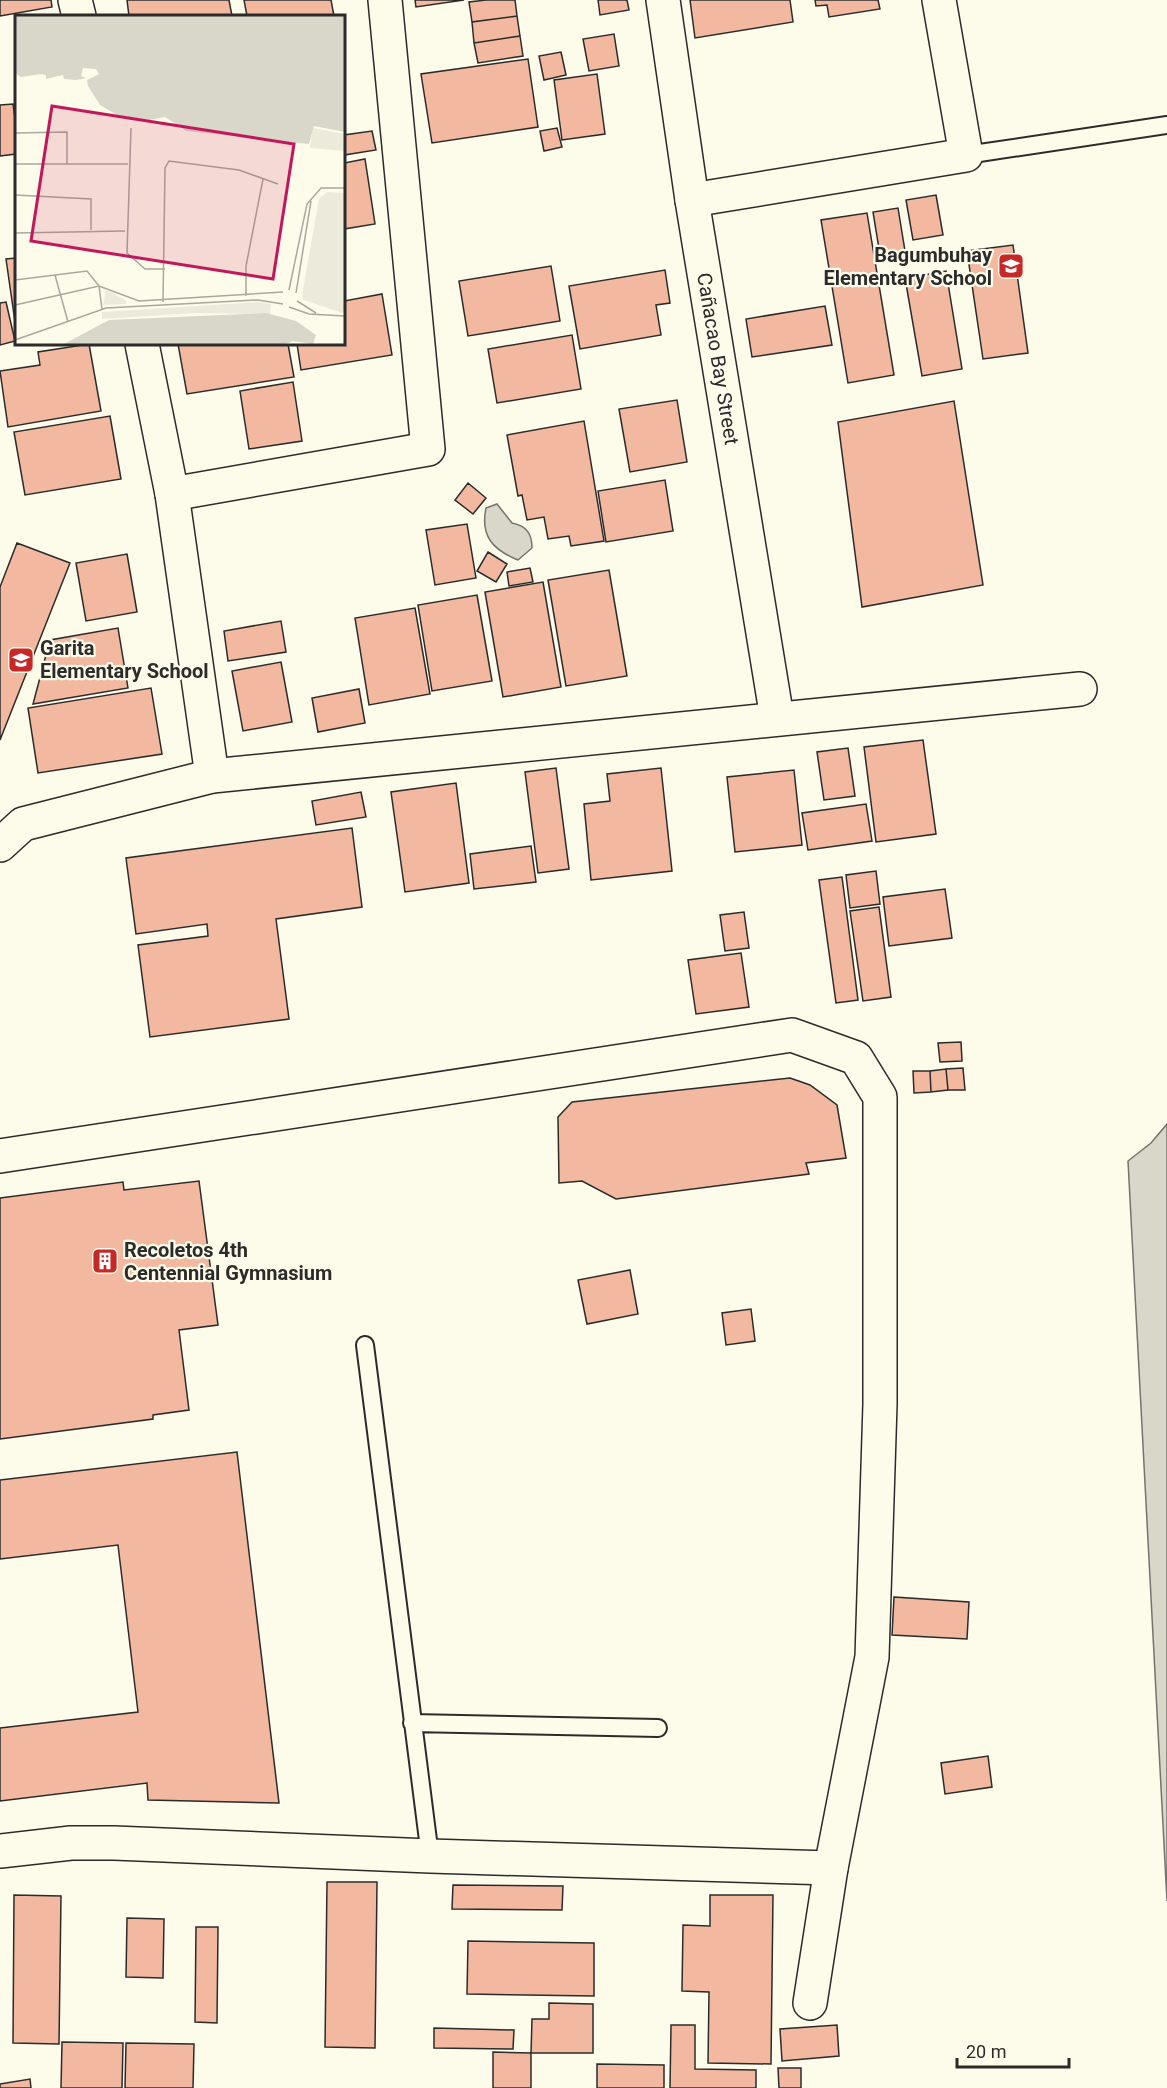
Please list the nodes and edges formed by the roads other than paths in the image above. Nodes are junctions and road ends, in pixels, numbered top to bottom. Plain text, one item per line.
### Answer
1 (75, 0) edge
2 (385, 0) edge
3 (663, 0) edge
4 (939, 0) edge
5 (79, 15) edge
6 (1167, 125) edge
7 (966, 155) junction
8 (692, 200) junction
9 (142, 345) edge
10 (172, 494) junction
11 (1080, 690) dead end
12 (777, 718) junction
13 (212, 776) junction
14 (0, 845) edge
15 (0, 1156) edge
16 (365, 1345) dead end
17 (412, 1723) junction
18 (658, 1728) dead end
19 (0, 1851) edge
20 (430, 1856) junction
21 (831, 1868) junction
22 (810, 2003) dead end

1 - 5 street
2 - 10 street
3 - 8 street, Cañacao Bay Street
4 - 7 street
6 - 7 lane
7 - 8 street
8 - 12 street, Cañacao Bay Street
9 - 10 street
10 - 13 street
11 - 12 street
12 - 13 street
13 - 14 street
15 - 21 street
16 - 17 lane
17 - 18 lane
17 - 20 lane
19 - 20 street
20 - 21 street
21 - 22 street

